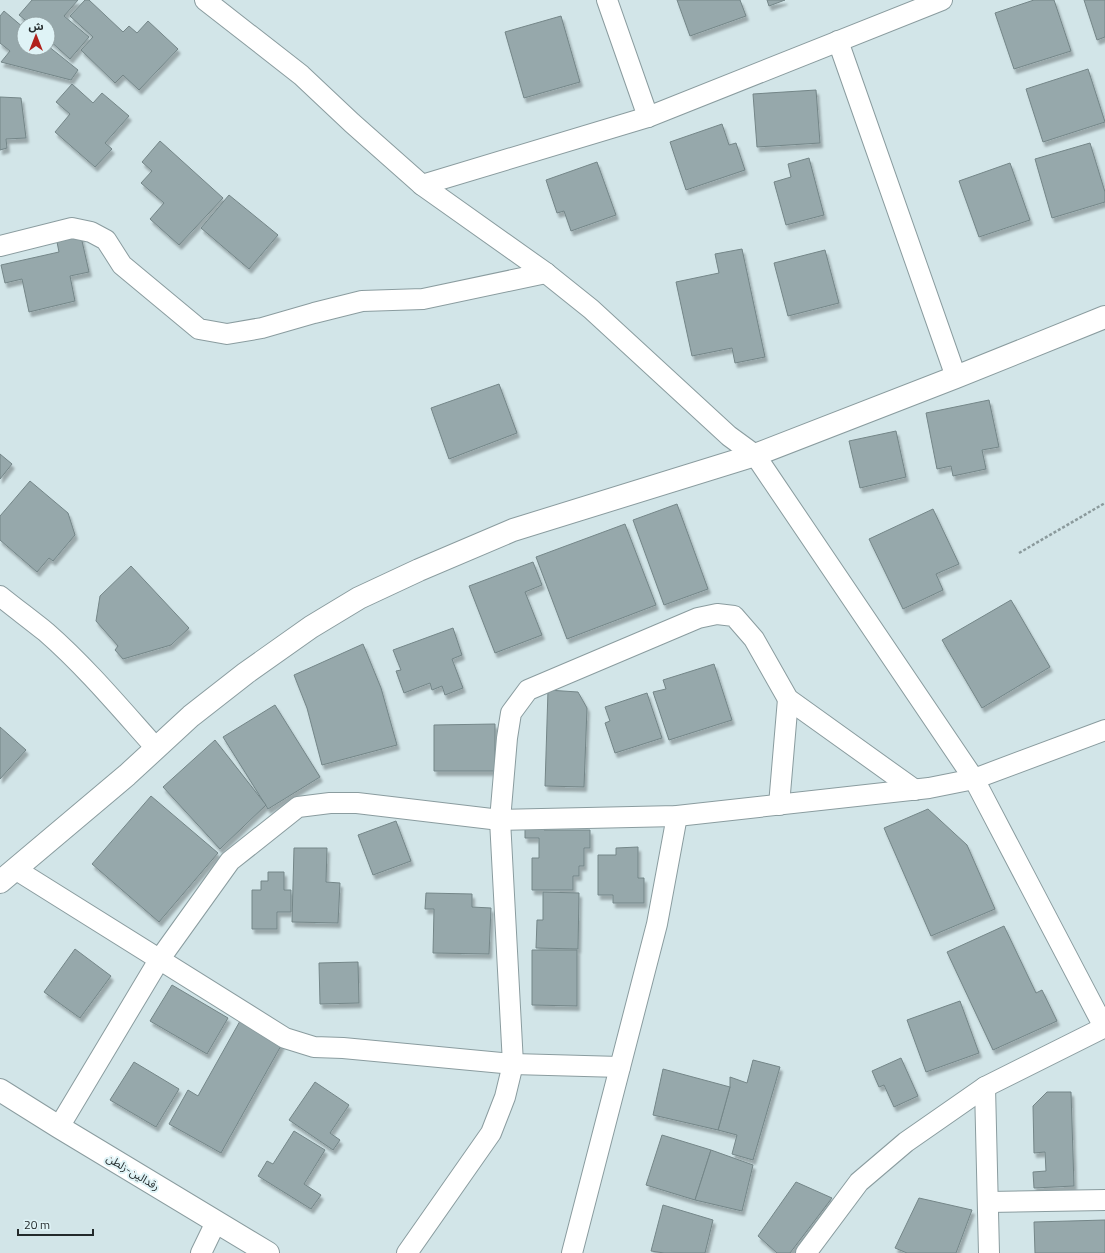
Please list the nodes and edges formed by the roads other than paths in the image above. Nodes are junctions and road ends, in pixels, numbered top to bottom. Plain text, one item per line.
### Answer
1 (205, 0) edge
2 (607, 0) edge
3 (935, 1) edge
4 (838, 42) junction
5 (648, 116) junction
6 (422, 185) junction
7 (0, 246) edge
8 (546, 273) junction
9 (1105, 317) edge
10 (956, 377) junction
11 (755, 455) junction
12 (0, 596) edge
13 (788, 699) junction
14 (1105, 730) edge
15 (156, 748) junction
16 (974, 779) junction
17 (915, 790) junction
18 (779, 805) junction
19 (677, 816) junction
20 (500, 820) junction
21 (8, 876) edge
22 (159, 960) junction
23 (1105, 1027) edge
24 (513, 1064) junction
25 (620, 1067) junction
26 (985, 1087) junction
27 (0, 1090) edge
28 (59, 1127) junction
29 (1105, 1200) edge
30 (988, 1202) junction
31 (216, 1222) junction
32 (201, 1253) edge
33 (268, 1253) edge
34 (407, 1253) edge
35 (572, 1253) edge
36 (806, 1253) edge
37 (989, 1253) edge

1 - 6 street
2 - 5 street
3 - 4 street
4 - 5 street
4 - 10 street
5 - 6 street
6 - 8 street
7 - 8 street
8 - 11 street
9 - 10 main road
10 - 11 main road
11 - 15 main road
11 - 16 street
12 - 15 street
13 - 17 street
13 - 18 street
13 - 20 street
14 - 16 street
15 - 21 main road
16 - 17 street
16 - 23 street
17 - 18 street
18 - 19 street
19 - 20 street
19 - 25 street
20 - 22 street
20 - 24 street
21 - 22 street
22 - 24 street
22 - 28 street
23 - 26 street
24 - 25 street
24 - 34 street
25 - 35 street
26 - 30 street
26 - 36 street
27 - 28 main road, رقدالين-زلطن
28 - 31 main road, رقدالين-زلطن
29 - 30 street
30 - 37 street
31 - 32 street
31 - 33 main road, رقدالين-زلطن

